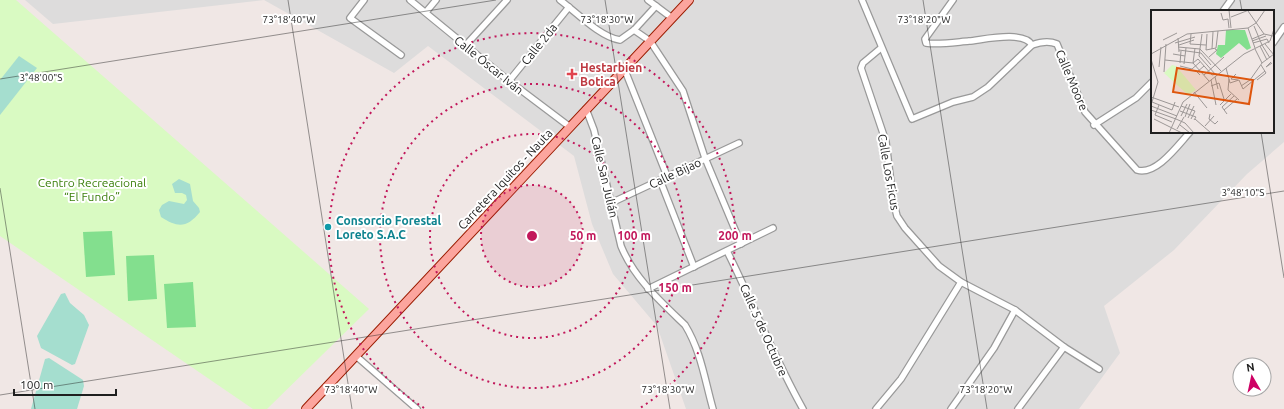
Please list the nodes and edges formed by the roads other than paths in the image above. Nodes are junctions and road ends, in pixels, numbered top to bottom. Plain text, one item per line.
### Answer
1 (364, 0) edge
2 (410, 0) edge
3 (436, 0) edge
4 (507, 0) edge
5 (560, 0) edge
6 (648, 0) edge
7 (689, 0) edge
8 (862, 0) edge
9 (953, 0) edge
10 (1231, 0) edge
11 (656, 6) junction
12 (569, 7) junction
13 (1224, 10) edge
14 (426, 12) junction
15 (672, 18) junction
16 (1284, 26) edge
17 (634, 30) junction
18 (650, 41) junction
19 (1274, 41) edge
20 (1032, 45) junction
21 (465, 46) junction
22 (881, 48) junction
23 (401, 55) dead end
24 (624, 68) junction
25 (509, 82) junction
26 (1151, 83) edge
27 (586, 109) junction
28 (1094, 125) junction
29 (570, 127) junction
30 (1189, 133) edge
31 (739, 143) dead end
32 (705, 158) junction
33 (667, 176) junction
34 (660, 180) junction
35 (611, 203) junction
36 (773, 228) dead end
37 (741, 244) junction
38 (727, 250) junction
39 (694, 266) junction
40 (961, 282) junction
41 (648, 289) junction
42 (1015, 310) junction
43 (1064, 347) junction
44 (356, 356) junction
45 (1099, 369) dead end
46 (306, 409) edge
47 (418, 409) edge
48 (713, 409) edge
49 (803, 409) edge
50 (876, 409) edge
51 (951, 409) edge
52 (1018, 409) edge

1 - 23 street
2 - 14 street, Calle Óscar Iván
3 - 14 street
4 - 21 street
5 - 12 street
6 - 11 street
7 - 15 main road, Carretera Iquitos - Nauta
8 - 22 street
9 - 20 street
10 - 13 street
11 - 15 street
11 - 17 street
12 - 17 street
12 - 25 street, Calle 2da
14 - 21 street, Calle Óscar Iván
15 - 18 main road, Carretera Iquitos - Nauta
16 - 19 street
17 - 18 street
18 - 24 main road, Carretera Iquitos - Nauta
18 - 32 street
20 - 22 street
20 - 28 street, Calle Moore
21 - 25 street, Calle Óscar Iván
22 - 40 street, Calle Los Ficus
24 - 27 main road, Carretera Iquitos - Nauta
24 - 33 street
25 - 29 street, Calle Óscar Iván
26 - 28 street, Calle Moore
27 - 29 main road, Carretera Iquitos - Nauta
27 - 35 street, Calle San Julián
28 - 30 street
29 - 44 main road, Carretera Iquitos - Nauta
31 - 32 street, Calle Bijao
32 - 33 street, Calle Bijao
32 - 37 street
33 - 34 street, Calle Bijao
34 - 35 street, Calle Bijao
34 - 39 street
35 - 41 street, Calle San Julián
36 - 37 street
37 - 38 street
38 - 39 street
38 - 49 street, Calle 5 de Octubre
39 - 41 street
40 - 42 street
40 - 50 street
41 - 48 street, Calle San Julián
42 - 43 street
42 - 51 street
43 - 45 street
43 - 52 street
44 - 46 main road, Carretera Iquitos - Nauta
44 - 47 street

